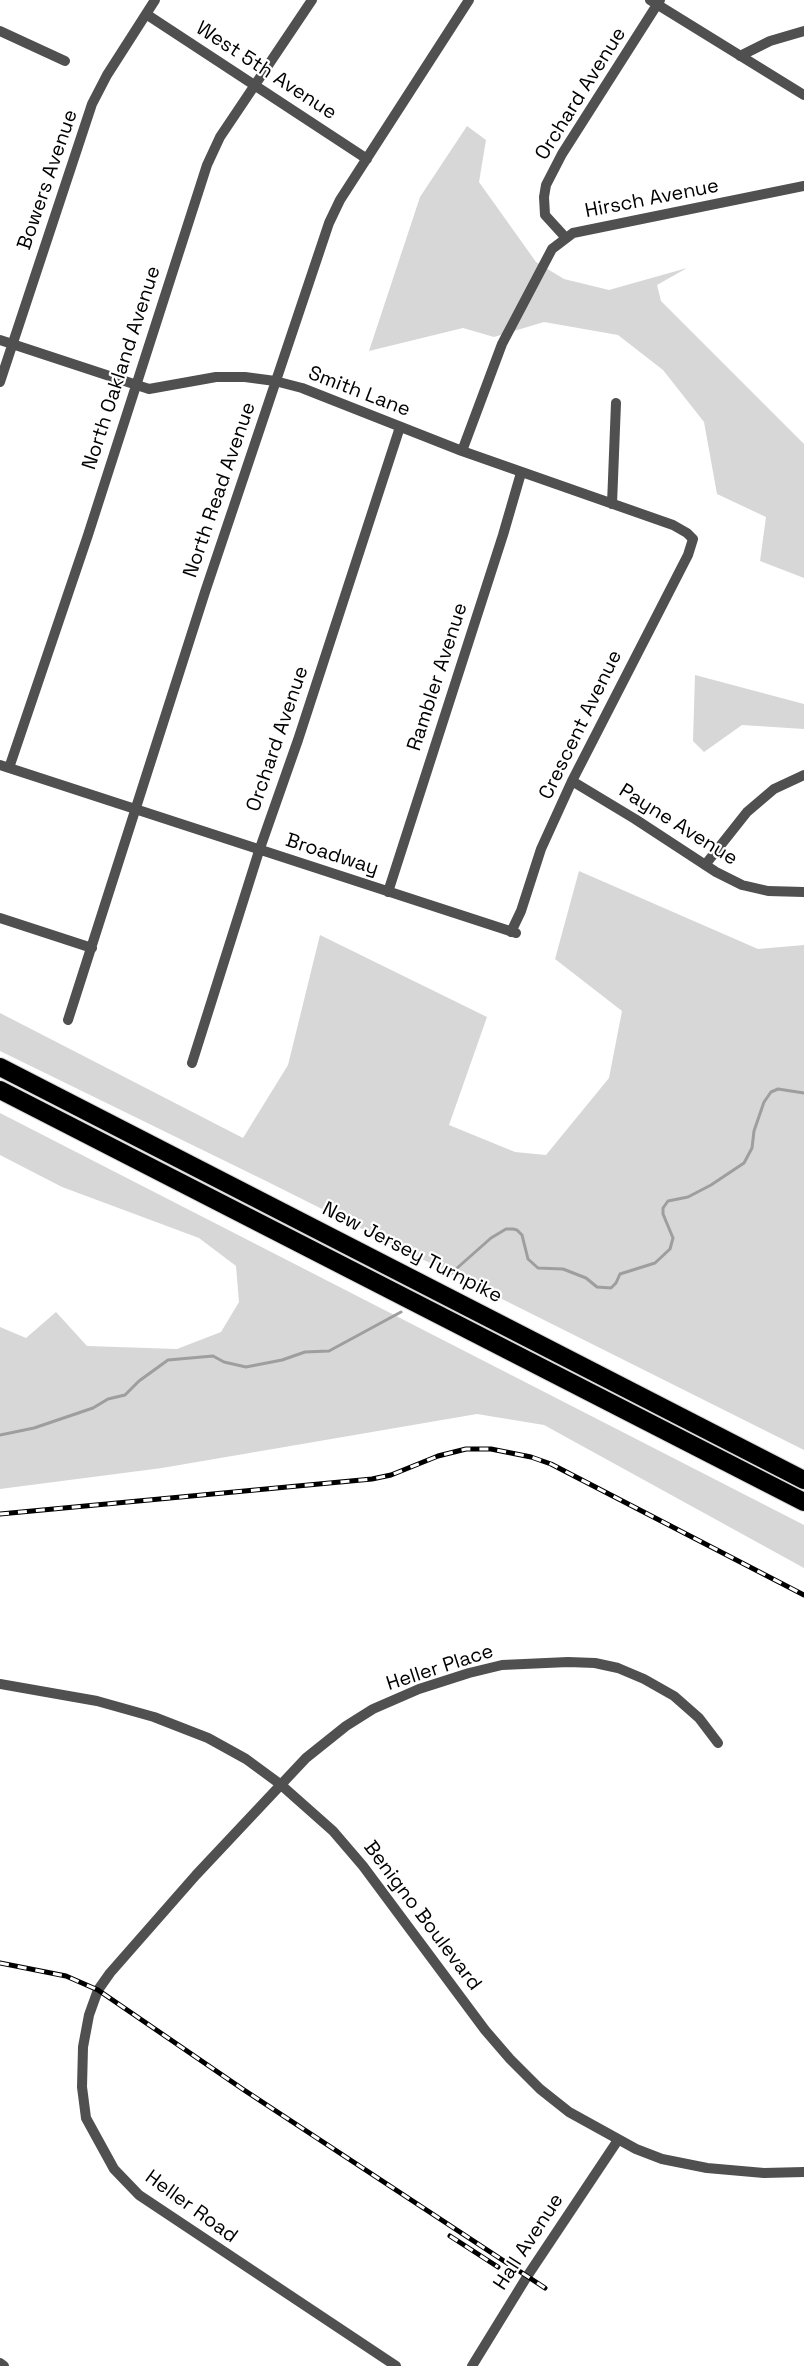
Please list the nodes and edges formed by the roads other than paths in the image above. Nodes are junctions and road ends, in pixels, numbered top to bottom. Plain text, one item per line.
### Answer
1 (155, 0) edge
2 (312, 0) edge
3 (469, 0) edge
4 (656, 2) edge
5 (146, 14) junction
6 (0, 31) edge
7 (804, 31) edge
8 (740, 56) junction
9 (65, 61) dead end
10 (256, 86) junction
11 (804, 95) edge
12 (367, 159) junction
13 (804, 186) edge
14 (566, 238) junction
15 (0, 340) edge
16 (12, 344) junction
17 (275, 381) junction
18 (0, 382) edge
19 (135, 385) junction
20 (616, 403) dead end
21 (400, 427) junction
22 (462, 451) junction
23 (521, 472) junction
24 (612, 504) junction
25 (693, 539) joint
26 (5, 767) edge
27 (804, 775) edge
28 (572, 781) junction
29 (134, 810) junction
30 (259, 851) junction
31 (705, 865) junction
32 (388, 892) junction
33 (804, 892) edge
34 (0, 918) edge
35 (514, 932) joint
36 (92, 948) junction
37 (68, 1020) dead end
38 (192, 1063) dead end
39 (0, 1067) edge
40 (0, 1090) edge
41 (804, 1480) edge
42 (804, 1502) edge
43 (0, 1684) edge
44 (718, 1743) dead end
45 (280, 1784) junction
46 (618, 2140) junction
47 (804, 2172) edge
48 (0, 2363) edge
49 (4, 2366) edge
50 (396, 2366) edge
51 (472, 2366) edge

1 - 5 street, Bowers Avenue
2 - 10 street, North Oakland Avenue
3 - 12 street, North Read Avenue
4 - 8 street
4 - 14 street, Orchard Avenue
5 - 10 street, West 5th Avenue
5 - 16 street, Bowers Avenue
6 - 9 street
7 - 8 street
8 - 11 street
10 - 12 street, West 5th Avenue
10 - 19 street, North Oakland Avenue
12 - 17 street, North Read Avenue
13 - 14 street, Hirsch Avenue
14 - 22 street, Hirsch Avenue
15 - 16 street, Smith Lane
16 - 18 street, Bowers Avenue
16 - 19 street, Smith Lane
17 - 19 street, Smith Lane
17 - 21 street, Smith Lane
17 - 29 street, North Read Avenue
19 - 26 street, North Oakland Avenue
20 - 24 street
21 - 22 street, Smith Lane
21 - 30 street, Orchard Avenue
22 - 23 street, Smith Lane
23 - 24 street, Smith Lane
23 - 32 street, Rambler Avenue
24 - 25 street, Smith Lane
25 - 28 street, Crescent Avenue
26 - 29 street, Broadway
27 - 31 street
28 - 31 street, Payne Avenue
28 - 35 street, Crescent Avenue
29 - 30 street, Broadway
29 - 36 street, North Read Avenue
30 - 32 street, Broadway
30 - 38 street, Orchard Avenue
31 - 33 street, Payne Avenue
32 - 35 street, Broadway
34 - 36 street
36 - 37 street, North Read Avenue
39 - 41 highway, New Jersey Turnpike
40 - 42 highway
43 - 45 street, Benigno Boulevard
44 - 45 street, Heller Place
45 - 46 street, Benigno Boulevard
45 - 50 street, Heller Road
46 - 47 street, Benigno Boulevard
46 - 51 street, Hall Avenue
48 - 49 street

